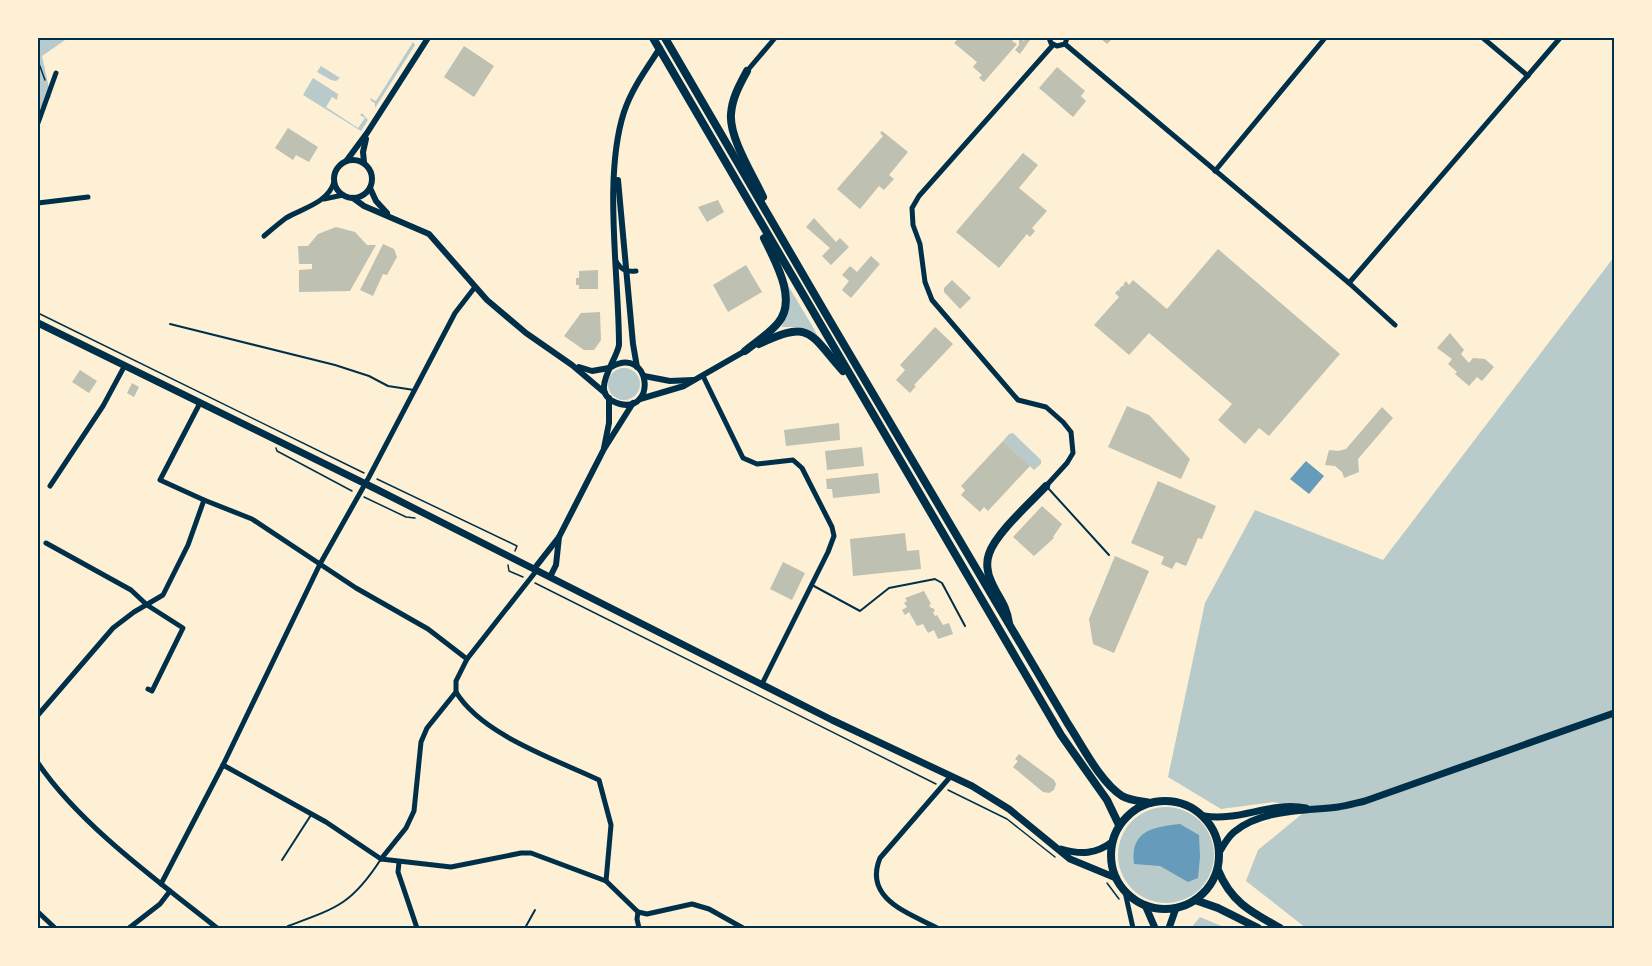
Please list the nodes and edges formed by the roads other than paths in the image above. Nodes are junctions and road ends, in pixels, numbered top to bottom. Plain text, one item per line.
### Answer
1 (428, 38) edge
2 (653, 38) edge
3 (665, 38) edge
4 (775, 38) edge
5 (1049, 38) edge
6 (1325, 38) edge
7 (1483, 38) edge
8 (1560, 38) edge
9 (1066, 41) edge
10 (1053, 45) junction
11 (747, 70) joint
12 (56, 73) dead end
13 (1528, 76) junction
14 (38, 123) edge
15 (367, 133) junction
16 (348, 160) junction
17 (364, 162) junction
18 (726, 163) junction
19 (616, 164) junction
20 (1215, 171) junction
21 (334, 182) junction
22 (370, 188) junction
23 (343, 195) junction
24 (88, 197) dead end
25 (353, 198) junction
26 (322, 199) junction
27 (38, 203) edge
28 (389, 215) junction
29 (264, 236) dead end
30 (781, 238) junction
31 (616, 261) junction
32 (626, 262) junction
33 (636, 271) dead end
34 (627, 272) junction
35 (1349, 283) junction
36 (475, 287) junction
37 (38, 324) edge
38 (170, 324) dead end
39 (1395, 325) dead end
40 (745, 351) junction
41 (572, 365) junction
42 (124, 366) junction
43 (611, 367) junction
44 (638, 367) junction
45 (644, 376) junction
46 (700, 378) junction
47 (856, 386) junction
48 (414, 390) junction
49 (607, 396) junction
50 (636, 401) junction
51 (201, 403) junction
52 (604, 449) junction
53 (365, 484) junction
54 (50, 486) dead end
55 (1046, 486) junction
56 (204, 500) junction
57 (559, 537) junction
58 (46, 543) dead end
59 (1109, 555) dead end
60 (320, 564) junction
61 (535, 570) junction
62 (550, 577) junction
63 (812, 585) junction
64 (147, 605) junction
65 (964, 626) dead end
66 (1009, 627) junction
67 (467, 659) junction
68 (762, 684) junction
69 (148, 689) dead end
70 (456, 692) junction
71 (1614, 713) edge
72 (38, 715) edge
73 (223, 765) junction
74 (38, 767) edge
75 (951, 776) junction
76 (1150, 802) junction
77 (1309, 809) junction
78 (311, 815) junction
79 (1204, 816) junction
80 (1119, 825) junction
81 (1112, 842) junction
82 (1058, 848) junction
83 (1220, 851) junction
84 (381, 859) junction
85 (282, 860) dead end
86 (399, 862) junction
87 (1218, 870) junction
88 (1116, 878) junction
89 (606, 881) junction
90 (161, 884) junction
91 (170, 891) junction
92 (1125, 892) junction
93 (1196, 900) junction
94 (1145, 905) junction
95 (1176, 908) junction
96 (536, 910) dead end
97 (38, 912) edge
98 (638, 912) junction
99 (288, 926) dead end
100 (59, 927) edge
101 (129, 928) edge
102 (216, 928) edge
103 (417, 928) edge
104 (525, 928) edge
105 (639, 928) edge
106 (743, 928) edge
107 (937, 928) edge
108 (1133, 928) edge
109 (1155, 928) edge
110 (1169, 928) edge
111 (1258, 928) edge
112 (1280, 928) edge

1 - 15 street
2 - 18 highway
3 - 19 street
3 - 30 highway
4 - 11 street
5 - 10 street
6 - 20 street
7 - 13 street
8 - 13 street
9 - 10 street
9 - 20 street
10 - 55 street
11 - 30 highway
12 - 14 street
13 - 35 street
15 - 16 street
15 - 17 street
16 - 17 street
16 - 21 street
17 - 22 street
18 - 40 highway
18 - 47 highway
19 - 31 street
19 - 32 street
20 - 35 street
21 - 23 street
21 - 26 street
22 - 25 street
22 - 28 street
23 - 25 street
23 - 26 street
24 - 27 street
25 - 28 street
26 - 29 street
28 - 36 street
30 - 66 highway
31 - 32 street
31 - 34 street
31 - 43 street
32 - 34 street
33 - 34 street
34 - 44 street
35 - 39 street
36 - 41 street
36 - 48 street
37 - 42 main road
38 - 48 lane
40 - 46 street
40 - 47 highway
41 - 43 street
41 - 49 street
42 - 51 main road
42 - 54 street
43 - 44 street
43 - 49 street
44 - 45 street
45 - 46 street
45 - 50 street
46 - 50 street
46 - 63 street
47 - 80 highway
48 - 53 street
49 - 50 street
49 - 52 street
50 - 52 street
51 - 53 main road
51 - 56 street
52 - 57 street
53 - 60 street
53 - 61 main road
55 - 59 lane
55 - 66 highway
56 - 60 street
56 - 64 street
57 - 61 street
57 - 62 street
58 - 64 street
60 - 67 street
60 - 73 street
61 - 62 main road
61 - 67 street
62 - 68 main road
63 - 65 lane
63 - 68 street
64 - 69 street
64 - 72 street
66 - 76 highway
67 - 70 street
68 - 75 main road
70 - 84 street
70 - 89 street
71 - 77 main road
73 - 78 street
73 - 90 street
74 - 90 street
75 - 82 main road
75 - 107 street
76 - 79 main road
76 - 80 main road
77 - 79 main road
77 - 83 main road
78 - 84 street
78 - 85 lane
79 - 83 main road
80 - 81 main road
81 - 82 main road
81 - 88 main road
82 - 88 main road
83 - 87 main road
84 - 86 street
84 - 99 lane
86 - 89 street
86 - 103 street
87 - 93 main road
87 - 112 highway
88 - 92 main road
89 - 98 street
90 - 91 street
91 - 101 street
91 - 102 street
92 - 94 main road
92 - 108 street
93 - 95 main road
93 - 111 highway
94 - 95 main road
94 - 109 main road
95 - 110 main road
96 - 104 lane
97 - 100 street
98 - 105 street
98 - 106 street

